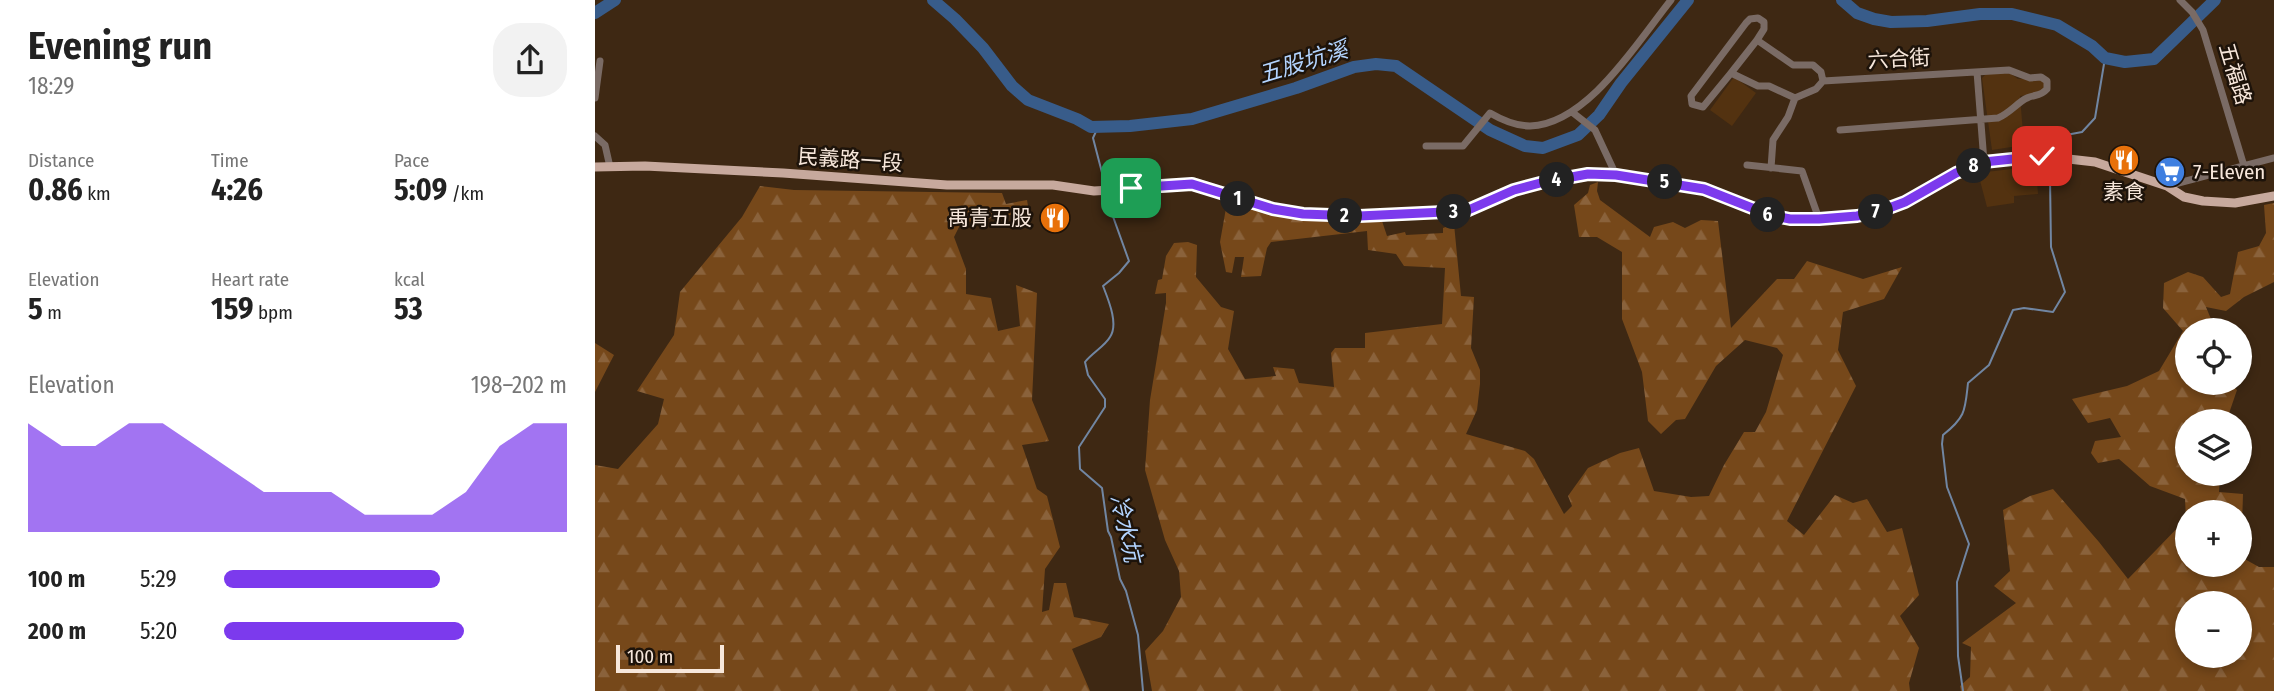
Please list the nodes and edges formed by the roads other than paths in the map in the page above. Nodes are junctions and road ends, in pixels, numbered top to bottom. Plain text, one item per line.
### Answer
1 (1671, 0) edge
2 (2180, 0) edge
3 (1758, 40) junction
4 (600, 61) dead end
5 (1977, 72) junction
6 (1731, 73) junction
7 (1823, 81) junction
8 (595, 98) edge
9 (1795, 98) junction
10 (1574, 113) junction
11 (1981, 120) junction
12 (1840, 130) dead end
13 (595, 136) edge
14 (1426, 146) dead end
15 (2274, 158) edge
16 (1984, 162) junction
17 (1747, 164) dead end
18 (2244, 166) junction
19 (595, 167) edge
20 (610, 167) junction
21 (1771, 168) junction
22 (1616, 175) junction
23 (2167, 186) junction
24 (2274, 196) edge
25 (1819, 219) junction

1 - 10 street
2 - 18 street, 五福路
3 - 6 street
3 - 6 street
3 - 7 street
4 - 8 street
5 - 7 street, 六合街
5 - 11 street
5 - 11 street, 六合街
6 - 9 street
7 - 9 street, 六合街
9 - 21 street
10 - 14 street
10 - 22 street
11 - 12 street, 六合街
11 - 16 street
13 - 20 street
15 - 18 street
16 - 23 main road, 民義路一段
16 - 25 main road, 民義路一段
17 - 21 street
18 - 23 street
19 - 20 main road, 民義路一段
20 - 22 main road, 民義路一段
21 - 25 street
22 - 25 main road, 民義路一段
23 - 24 main road, 民義路一段

